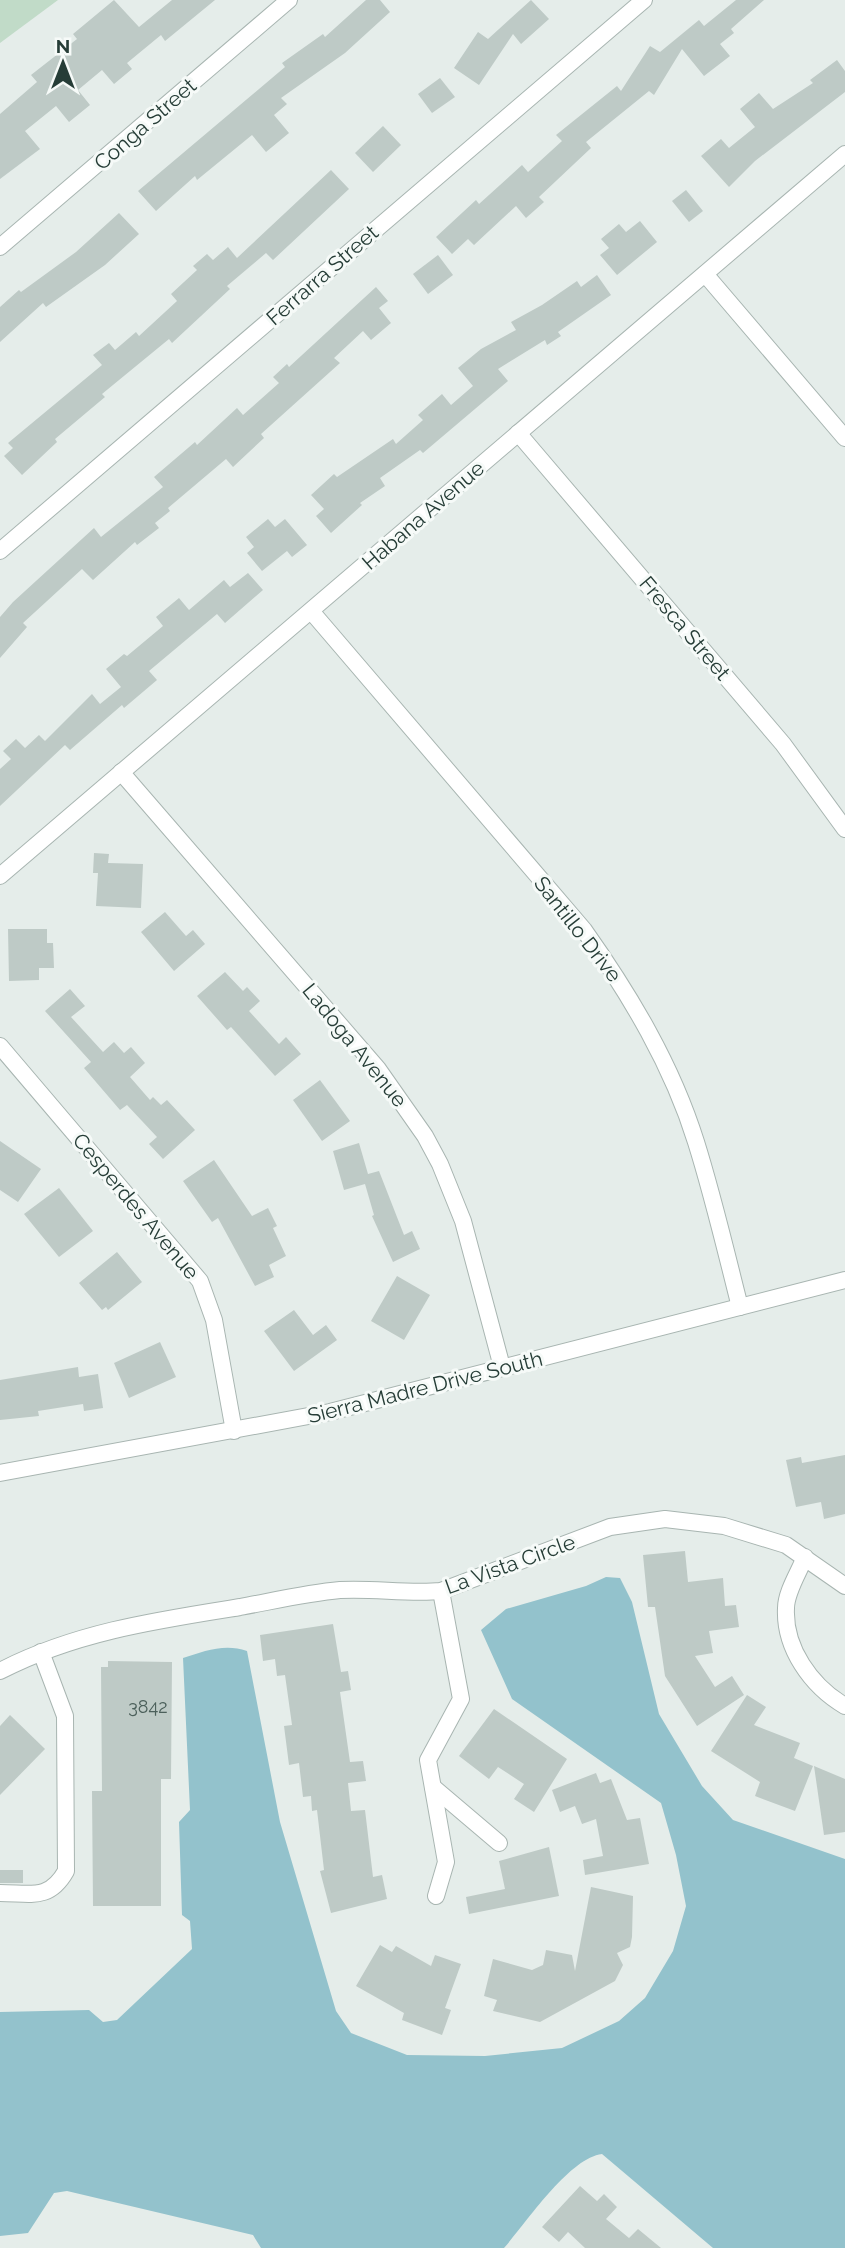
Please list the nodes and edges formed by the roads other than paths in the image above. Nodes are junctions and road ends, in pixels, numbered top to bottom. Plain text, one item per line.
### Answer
1 (289, 0) edge
2 (644, 0) edge
3 (845, 154) edge
4 (0, 247) edge
5 (705, 274) junction
6 (518, 433) junction
7 (845, 438) edge
8 (0, 551) edge
9 (311, 611) junction
10 (121, 772) junction
11 (845, 829) edge
12 (0, 876) edge
13 (2, 1054) edge
14 (845, 1280) edge
15 (740, 1307) junction
16 (502, 1367) junction
17 (234, 1430) junction
18 (0, 1473) edge
19 (805, 1557) junction
20 (844, 1584) edge
21 (441, 1591) junction
22 (41, 1651) junction
23 (0, 1671) edge
24 (845, 1706) edge
25 (433, 1787) junction
26 (499, 1843) dead end
27 (0, 1893) edge
28 (436, 1896) dead end

1 - 4 street, Conga Street
2 - 8 street, Ferrarra Street
3 - 5 street, Habana Avenue
5 - 6 street, Habana Avenue
5 - 7 street
6 - 9 street, Habana Avenue
6 - 11 street, Fresca Street
9 - 10 street, Habana Avenue
9 - 15 street, Santillo Drive
10 - 12 street, Habana Avenue
10 - 16 street, Ladoga Avenue
13 - 17 street, Cesperdes Avenue
14 - 15 street, Sierra Madre Drive South
15 - 16 street, Sierra Madre Drive South
16 - 17 street, Sierra Madre Drive South
17 - 18 street, Sierra Madre Drive South
19 - 20 street, La Vista Circle
19 - 21 street, La Vista Circle
19 - 24 street
21 - 22 street, La Vista Circle
21 - 25 street
22 - 23 street, La Vista Circle
22 - 27 street
25 - 26 street
25 - 28 street

